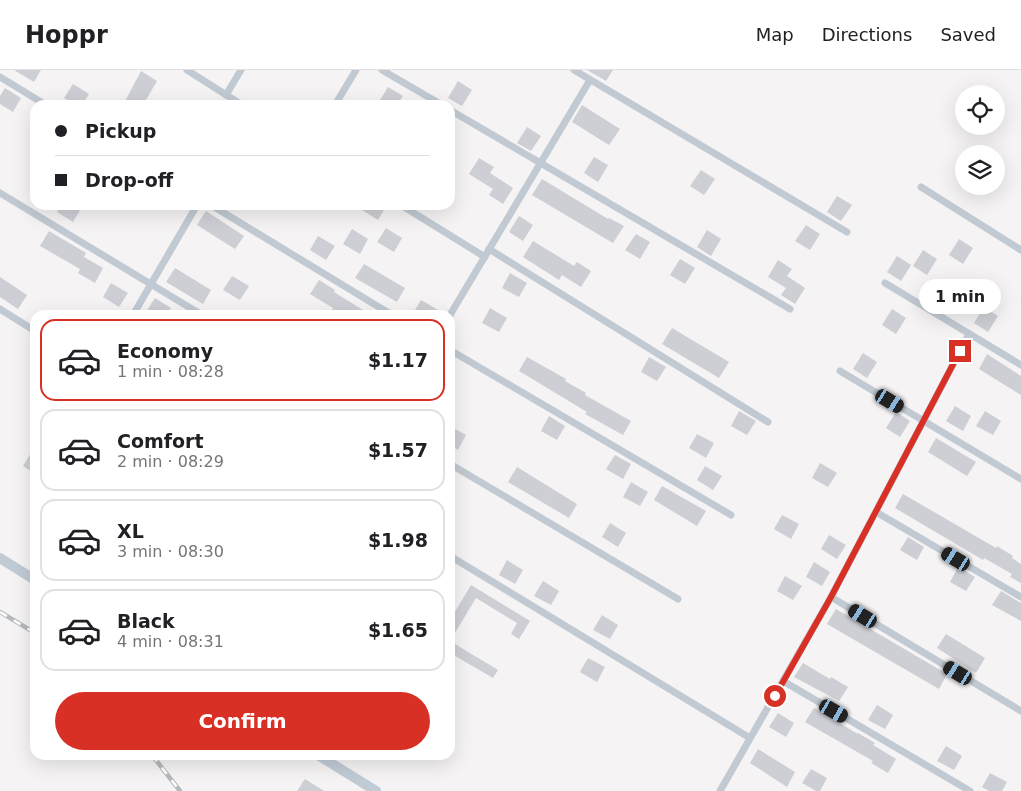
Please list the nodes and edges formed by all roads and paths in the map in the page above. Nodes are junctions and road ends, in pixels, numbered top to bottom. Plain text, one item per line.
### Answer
1 (186, 70) edge
2 (241, 70) edge
3 (356, 70) edge
4 (382, 70) edge
5 (574, 70) edge
6 (0, 77) edge
7 (590, 80) junction
8 (226, 95) junction
9 (38, 100) edge
10 (234, 100) edge
11 (338, 100) edge
12 (433, 100) edge
13 (455, 113) edge
14 (540, 163) junction
15 (921, 187) dead end
16 (0, 192) edge
17 (194, 210) edge
18 (219, 210) edge
19 (409, 210) edge
20 (847, 232) dead end
21 (489, 249) junction
22 (1021, 250) edge
23 (484, 257) junction
24 (885, 283) dead end
25 (151, 284) junction
26 (0, 309) edge
27 (135, 310) edge
28 (194, 310) edge
29 (384, 310) edge
30 (453, 310) edge
31 (790, 310) dead end
32 (30, 328) edge
33 (969, 334) junction
34 (455, 353) edge
35 (1021, 365) edge
36 (840, 371) dead end
37 (924, 421) junction
38 (768, 422) dead end
39 (455, 467) edge
40 (1021, 479) edge
41 (876, 512) junction
42 (730, 515) dead end
43 (0, 558) edge
44 (455, 559) edge
45 (30, 577) edge
46 (831, 597) junction
47 (1021, 597) edge
48 (678, 600) dead end
49 (783, 681) junction
50 (1021, 711) edge
51 (750, 738) junction
52 (326, 760) edge
53 (376, 791) edge
54 (720, 791) edge
55 (970, 791) edge

1 - 8 street
2 - 8 street
3 - 11 street
4 - 12 street
5 - 7 street
6 - 9 street
7 - 14 street
7 - 20 street
8 - 10 street
13 - 14 street
14 - 21 street
14 - 31 street
15 - 22 street
16 - 25 street
17 - 25 street
18 - 29 street
19 - 23 street
21 - 23 street
21 - 38 street
23 - 30 street
24 - 33 street
25 - 27 street
25 - 28 street
26 - 32 street
33 - 35 street
33 - 37 street
34 - 42 street
36 - 37 street
37 - 40 street
37 - 41 street
39 - 48 street
41 - 46 street
41 - 47 street
43 - 45 main road
44 - 51 street
46 - 49 street
46 - 50 street
49 - 51 street
49 - 55 street
51 - 54 street
52 - 53 main road

